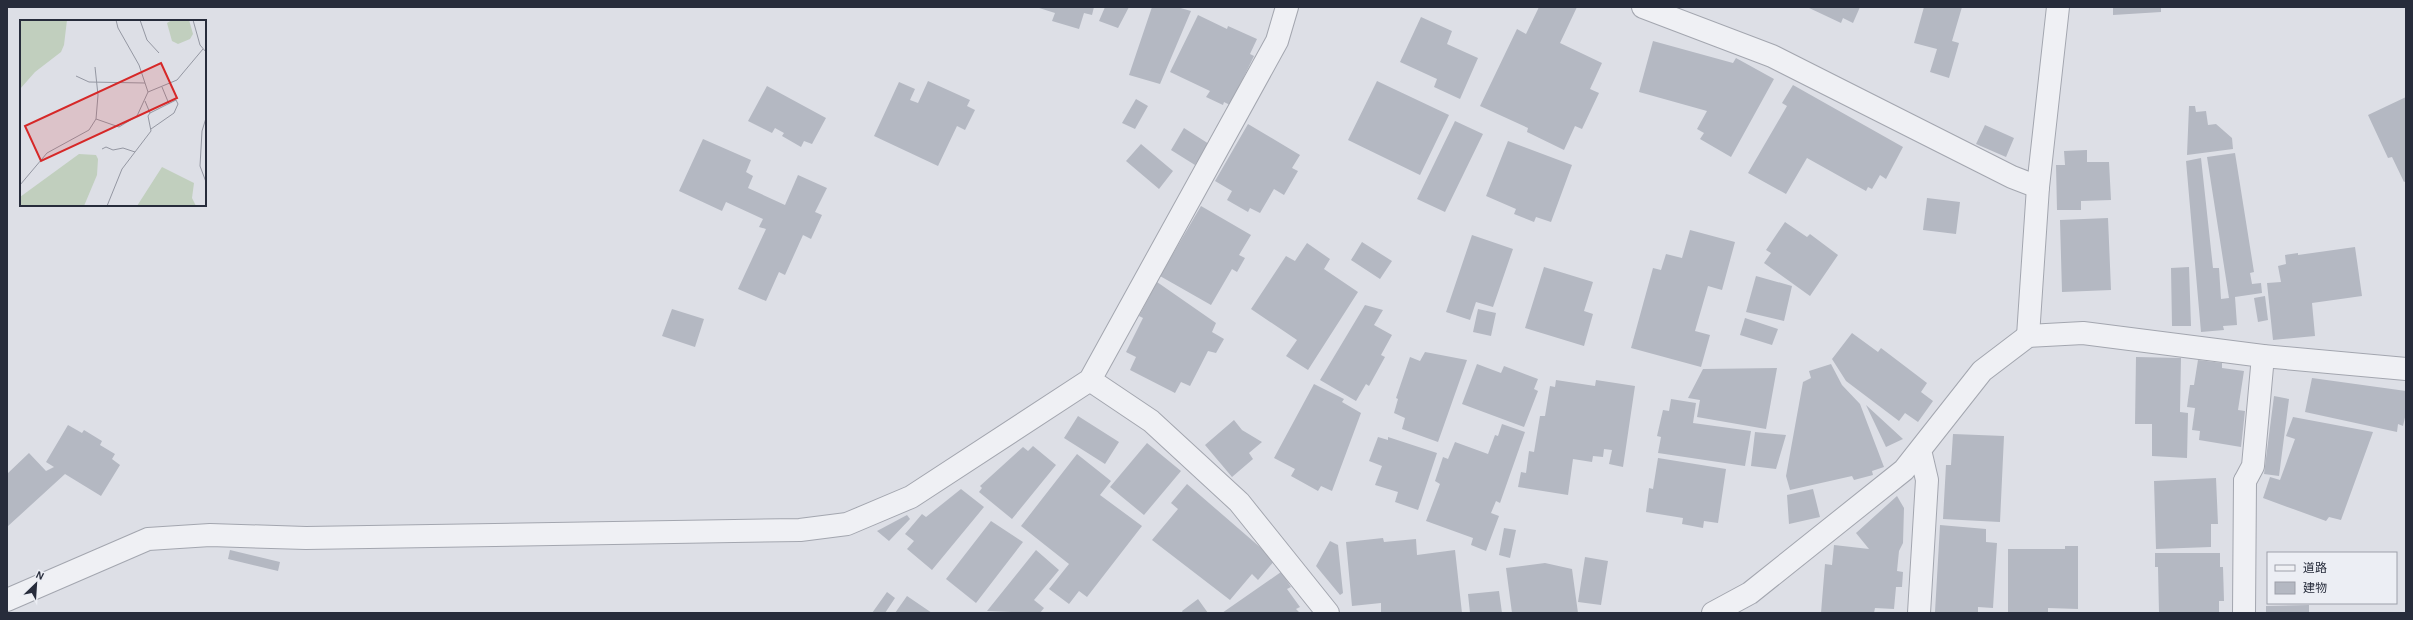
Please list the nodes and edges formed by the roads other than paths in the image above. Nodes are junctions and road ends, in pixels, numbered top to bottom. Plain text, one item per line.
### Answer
1 (1287, 7) edge
2 (1644, 7) edge
3 (2058, 7) edge
4 (2038, 187) junction
5 (2028, 336) junction
6 (2263, 356) junction
7 (2406, 369) edge
8 (1090, 380) junction
9 (1920, 450) junction
10 (7, 600) edge
11 (1328, 613) edge
12 (1713, 613) edge
13 (1919, 613) edge
14 (2244, 613) edge

1 - 8 street
2 - 4 street
3 - 4 street
4 - 5 street
5 - 6 street
5 - 9 street
6 - 7 street
6 - 14 street
8 - 10 street
8 - 11 street
9 - 12 street
9 - 13 street

